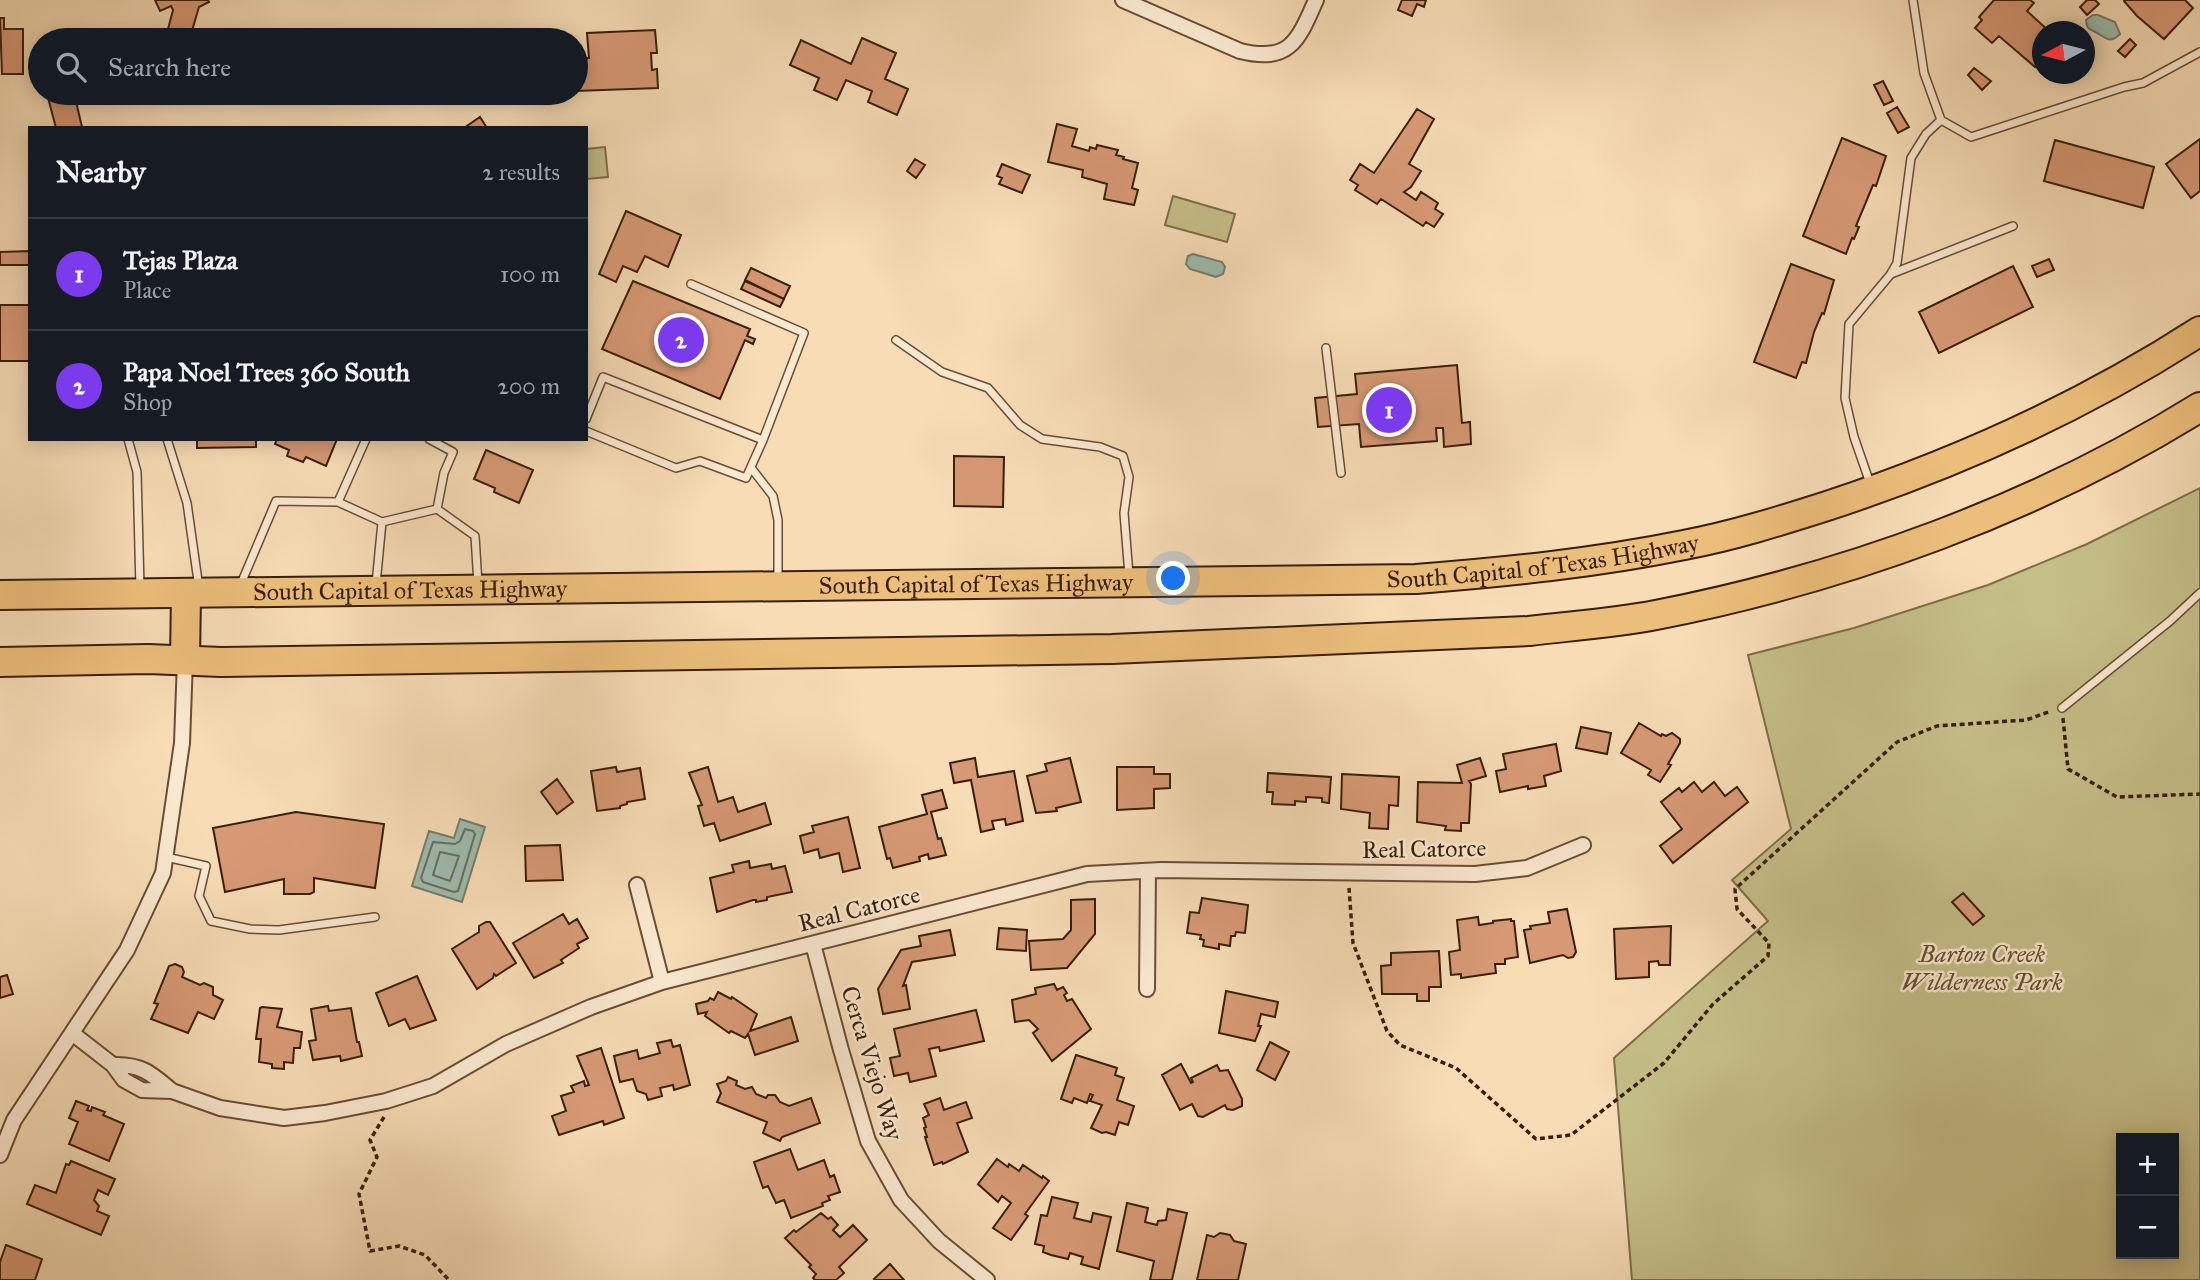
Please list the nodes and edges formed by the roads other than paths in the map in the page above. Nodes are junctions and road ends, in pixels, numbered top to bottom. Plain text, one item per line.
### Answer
1 (1123, 0) edge
2 (1316, 0) edge
3 (1913, 0) edge
4 (2200, 52) edge
5 (1941, 120) junction
6 (2013, 226) dead end
7 (1891, 275) junction
8 (691, 284) dead end
9 (2200, 331) edge
10 (896, 340) dead end
11 (1326, 348) dead end
12 (2200, 407) edge
13 (588, 414) edge
14 (588, 432) edge
15 (763, 440) junction
16 (129, 441) edge
17 (168, 441) edge
18 (365, 441) edge
19 (433, 441) edge
20 (752, 469) junction
21 (1340, 473) dead end
22 (1872, 491) junction
23 (338, 502) junction
24 (437, 509) junction
25 (382, 522) junction
26 (1130, 583) junction
27 (778, 586) junction
28 (478, 588) junction
29 (375, 590) junction
30 (140, 592) junction
31 (193, 592) junction
32 (237, 592) junction
33 (2200, 593) edge
34 (0, 595) edge
35 (185, 660) junction
36 (0, 662) edge
37 (2062, 708) road end
38 (1583, 845) dead end
39 (165, 857) junction
40 (1147, 871) junction
41 (637, 885) dead end
42 (375, 918) dead end
43 (813, 944) junction
44 (662, 982) junction
45 (1147, 989) dead end
46 (72, 1033) junction
47 (0, 1156) edge
48 (987, 1280) edge

1 - 2 street
3 - 5 lane
4 - 5 lane
5 - 7 lane
6 - 7 lane
7 - 22 lane
8 - 15 lane
9 - 22 highway, South Capital of Texas Highway
10 - 26 lane
11 - 21 lane
12 - 35 highway
13 - 15 lane
14 - 20 lane
15 - 20 lane
16 - 30 lane
17 - 31 lane
18 - 23 lane
19 - 24 lane
20 - 27 lane
22 - 26 highway, South Capital of Texas Highway
23 - 25 lane
23 - 32 lane
24 - 25 lane
24 - 28 lane
25 - 29 lane
26 - 27 highway, South Capital of Texas Highway
27 - 28 highway, South Capital of Texas Highway
28 - 29 highway, South Capital of Texas Highway
29 - 32 highway, South Capital of Texas Highway
30 - 31 highway, South Capital of Texas Highway
30 - 34 highway, South Capital of Texas Highway
31 - 32 highway, South Capital of Texas Highway
31 - 35 highway
33 - 37 lane
35 - 36 highway
35 - 39 street
38 - 40 street, Real Catorce
39 - 42 lane
39 - 46 street
40 - 43 street, Real Catorce
40 - 45 street
41 - 44 street
43 - 44 street, Real Catorce
43 - 48 street, Cerca Viejo Way
44 - 46 street, Real Catorce
46 - 47 street

